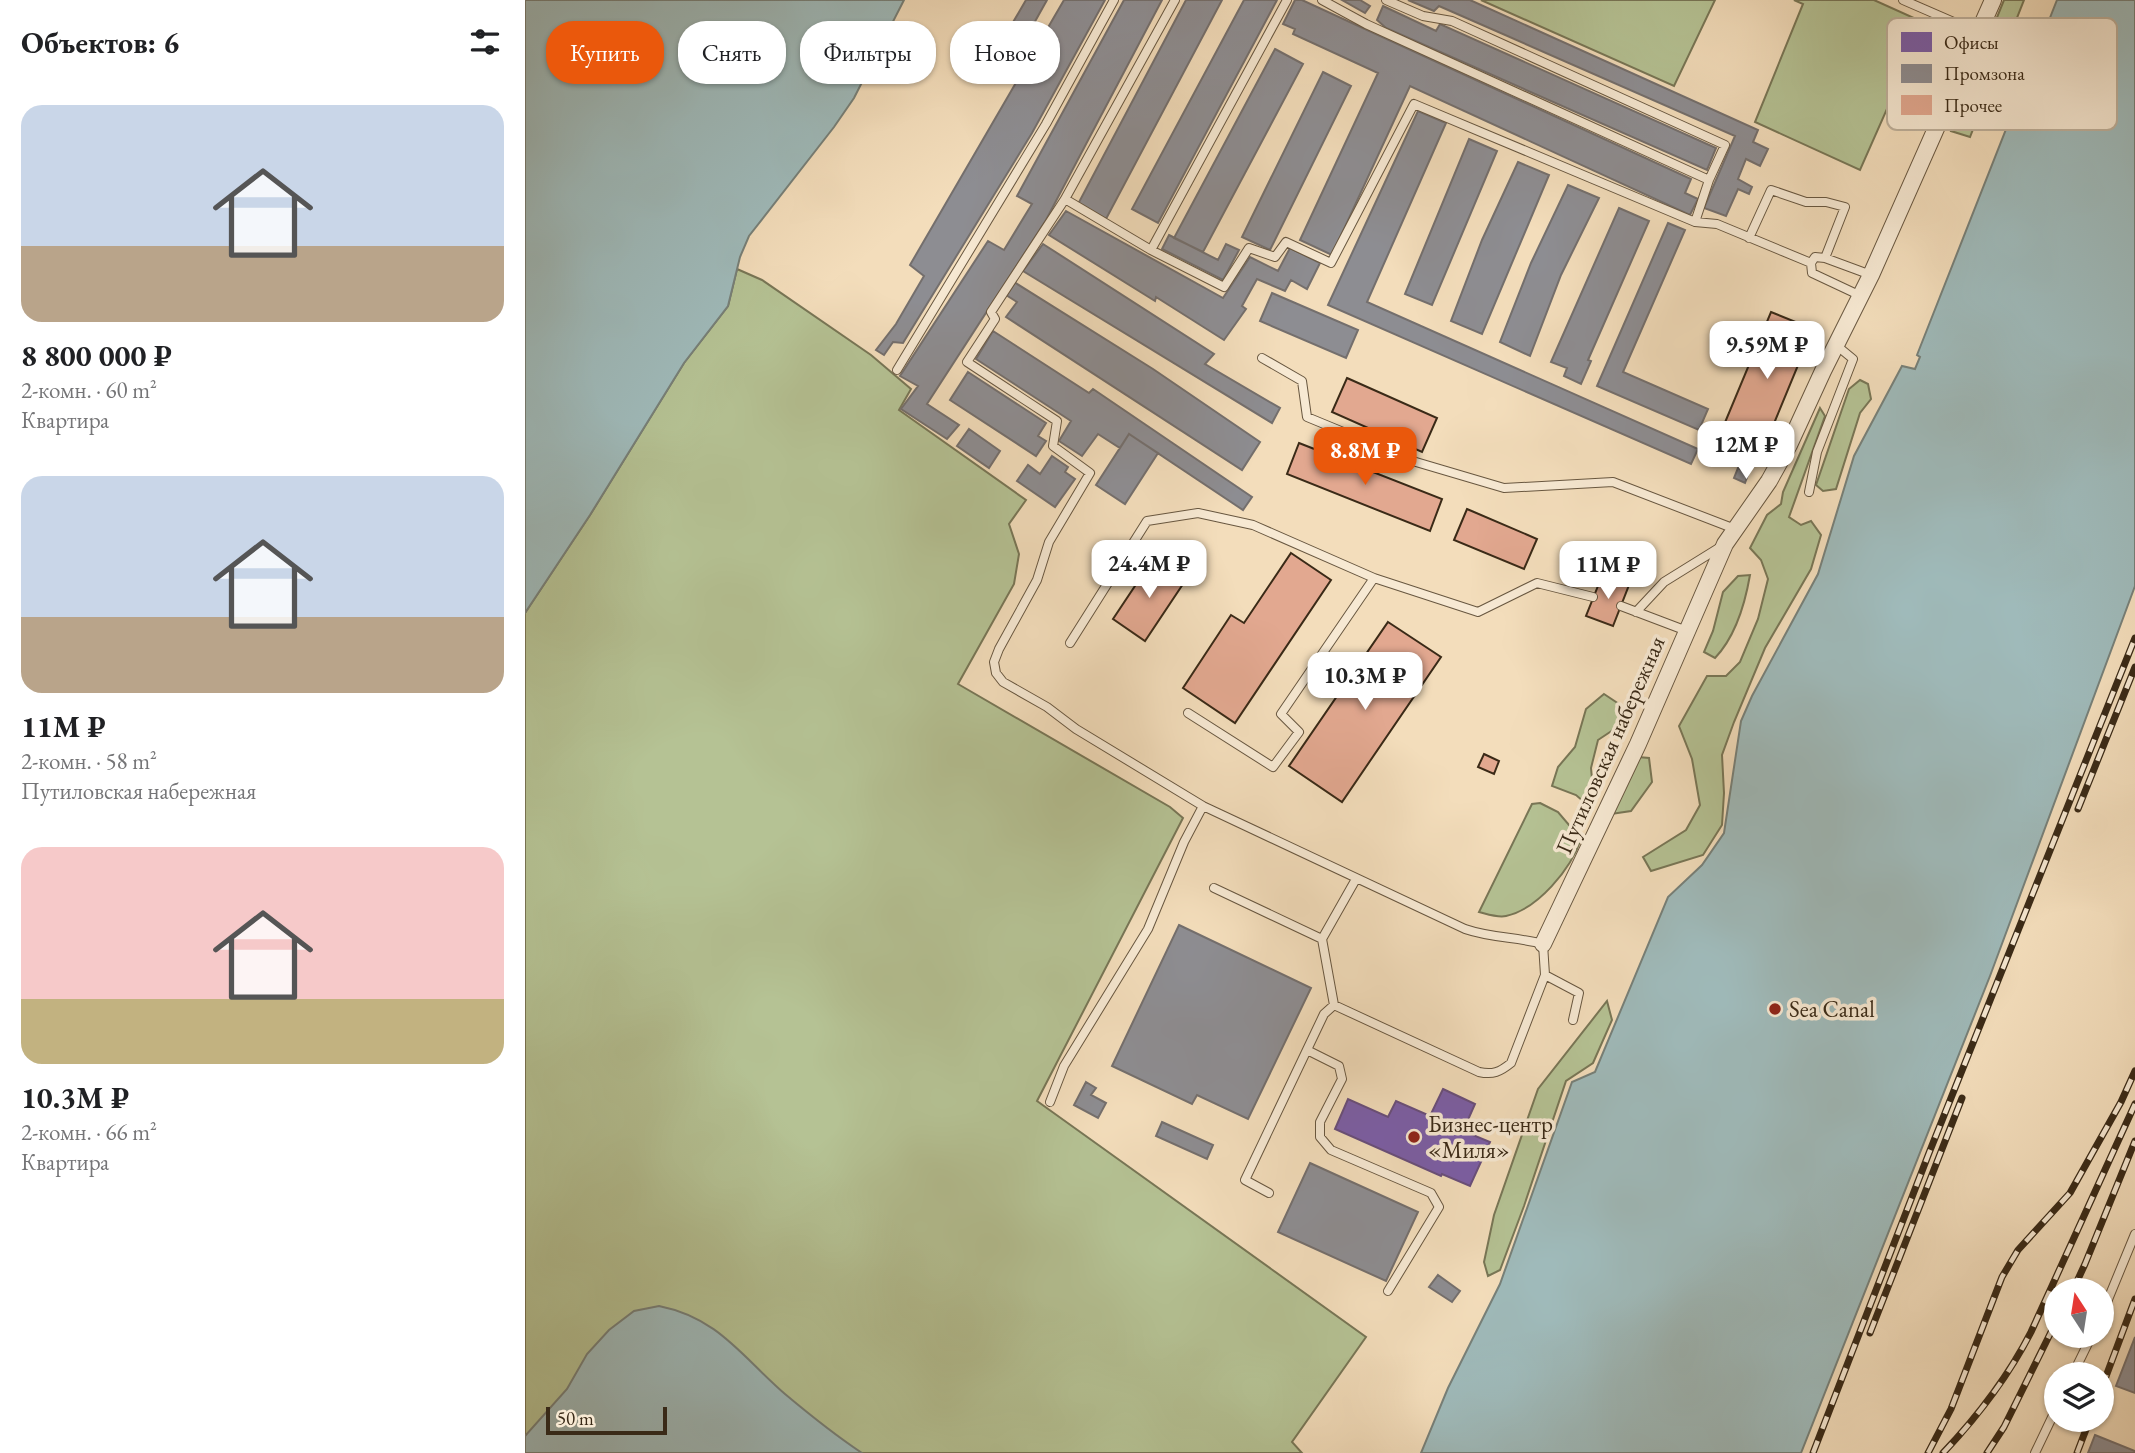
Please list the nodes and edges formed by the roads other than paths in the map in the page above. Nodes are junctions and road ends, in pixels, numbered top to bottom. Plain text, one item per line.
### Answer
1 (1114, 0) edge
2 (1175, 0) edge
3 (1287, 0) edge
4 (1322, 0) edge
5 (1386, 0) edge
6 (1903, 0) edge
7 (1993, 0) edge
8 (1919, 3) edge
9 (1949, 18) edge
10 (1985, 18) edge
11 (1936, 130) edge
12 (1709, 180) junction
13 (1065, 199) junction
14 (1695, 222) junction
15 (1749, 238) junction
16 (1151, 250) junction
17 (1825, 258) junction
18 (1811, 263) junction
19 (1871, 275) junction
20 (1861, 296) junction
21 (1836, 345) junction
22 (1262, 358) dead end
23 (897, 370) dead end
24 (1809, 492) dead end
25 (1736, 530) junction
26 (1725, 544) junction
27 (1374, 578) junction
28 (1593, 597) dead end
29 (1621, 606) dead end
30 (1636, 612) junction
31 (1687, 631) junction
32 (1070, 643) dead end
33 (1188, 713) dead end
34 (1203, 806) junction
35 (1356, 879) junction
36 (1214, 888) dead end
37 (1322, 939) junction
38 (1543, 944) junction
39 (1545, 975) junction
40 (1334, 1005) junction
41 (1573, 1020) dead end
42 (1307, 1050) junction
43 (1050, 1102) dead end
44 (1269, 1193) dead end
45 (2135, 1234) edge
46 (2114, 1285) edge
47 (1388, 1291) dead end
48 (2045, 1432) edge
49 (2035, 1453) edge

1 - 23 lane
2 - 13 lane
3 - 16 lane
4 - 12 lane
5 - 12 lane
6 - 8 lane
7 - 10 street, Путиловская набережная
8 - 9 lane
11 - 19 street, Путиловская набережная
12 - 14 lane
13 - 16 lane
13 - 34 lane
14 - 15 lane
14 - 16 lane
15 - 17 lane
15 - 18 lane
17 - 18 lane
17 - 19 lane
18 - 20 lane
19 - 20 street, Путиловская набережная
20 - 21 street, Путиловская набережная
21 - 24 lane
21 - 25 street, Путиловская набережная
22 - 25 lane
25 - 26 street, Путиловская набережная
26 - 30 lane
26 - 31 street, Путиловская набережная
27 - 28 lane
27 - 32 lane
27 - 33 lane
29 - 30 lane
30 - 31 lane
31 - 38 street, Путиловская набережная
34 - 35 lane
34 - 43 lane
35 - 37 lane
35 - 38 lane
36 - 37 lane
37 - 40 lane
38 - 39 lane
39 - 40 lane
39 - 41 lane
40 - 42 lane
42 - 44 lane
42 - 47 lane
45 - 46 lane
48 - 49 lane

